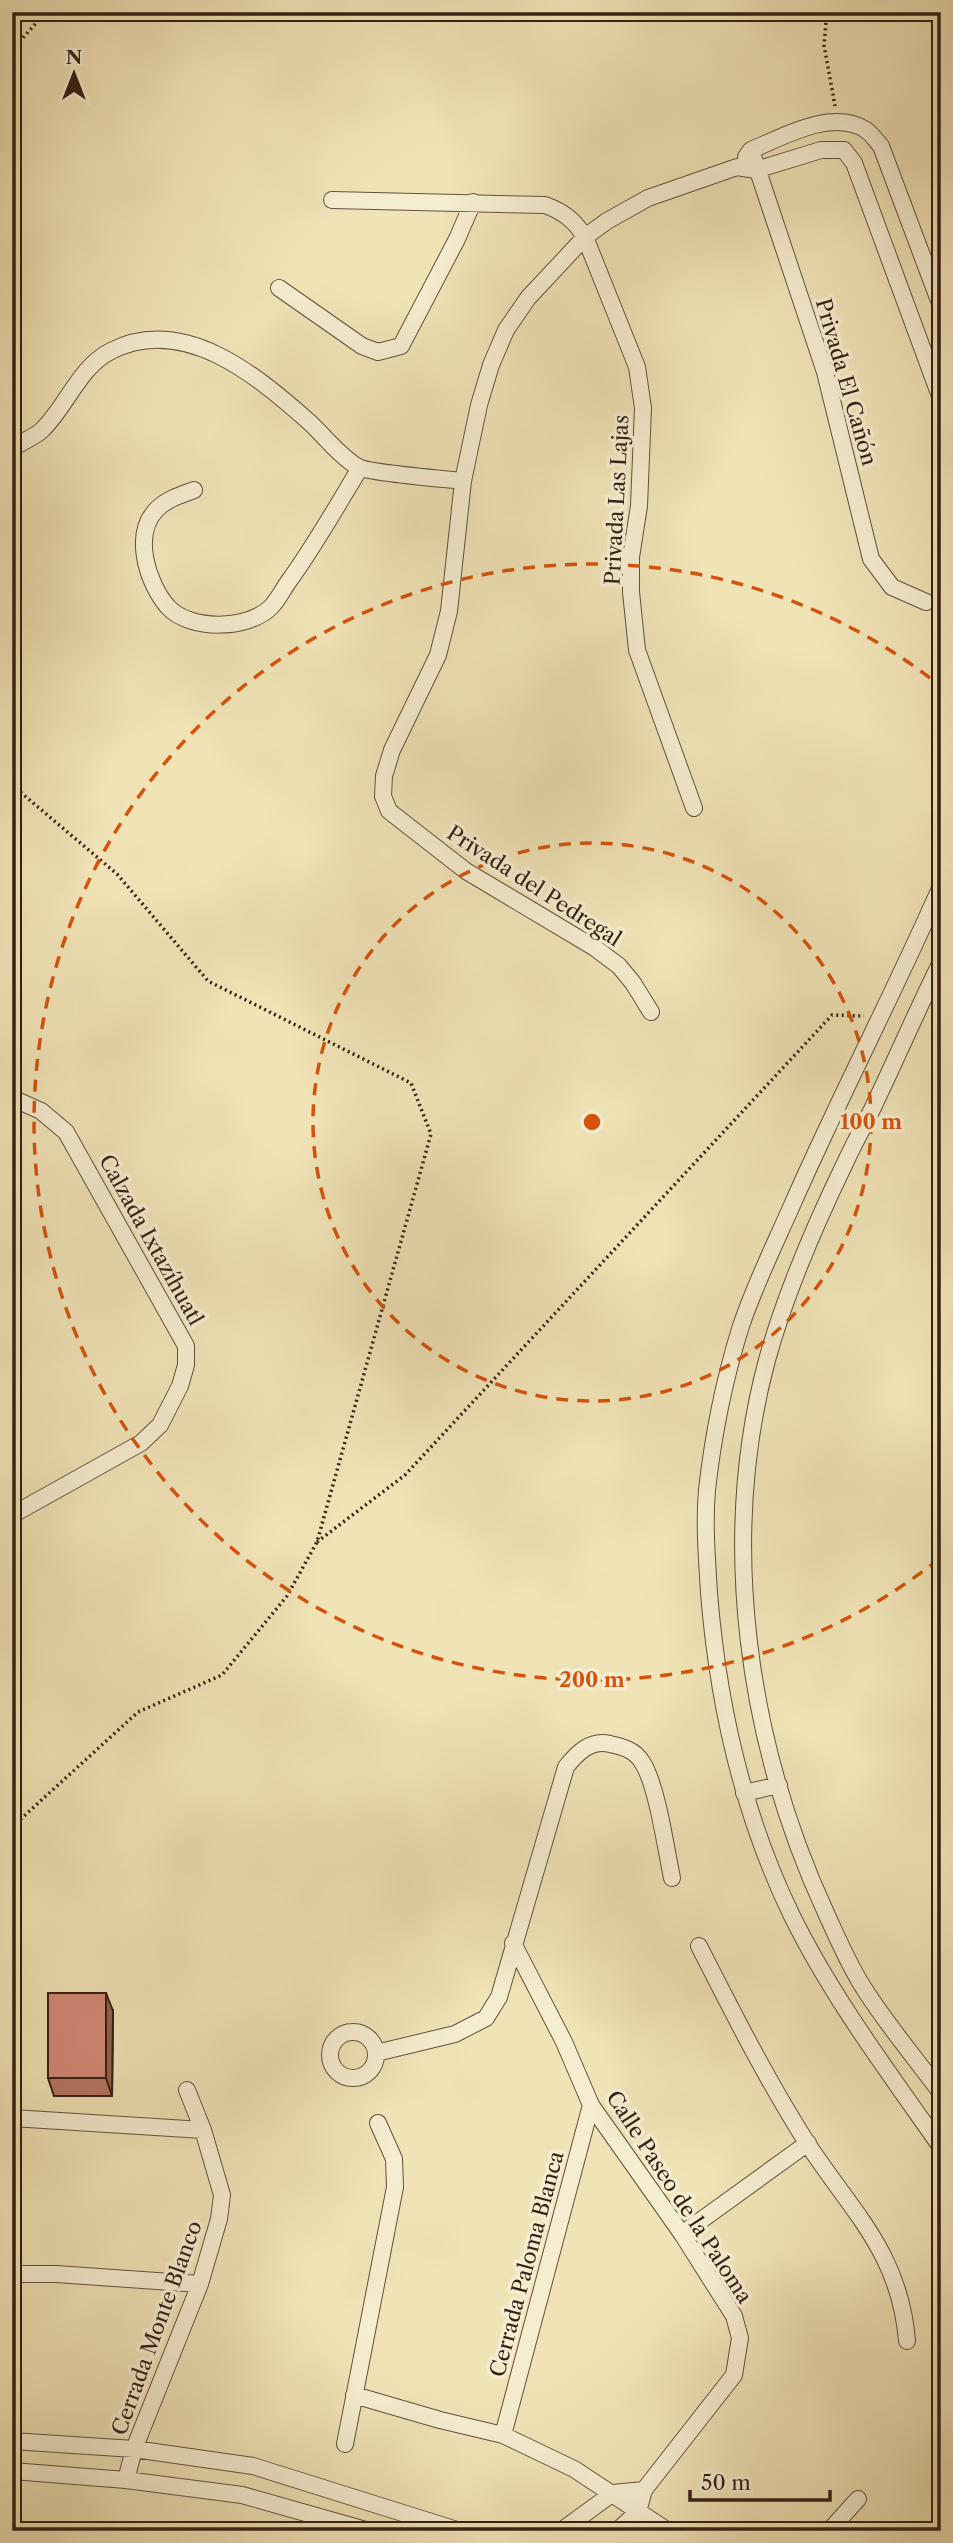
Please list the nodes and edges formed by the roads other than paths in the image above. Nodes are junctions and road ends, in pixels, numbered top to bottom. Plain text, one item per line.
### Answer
1 (846, 123) junction
2 (751, 150) junction
3 (844, 150) junction
4 (737, 167) junction
5 (756, 170) junction
6 (332, 200) dead end
7 (473, 202) junction
8 (585, 237) junction
9 (279, 288) dead end
10 (941, 306) edge
11 (941, 399) edge
12 (20, 444) dead end
13 (359, 468) junction
14 (463, 481) junction
15 (194, 490) dead end
16 (926, 603) dead end
17 (694, 808) dead end
18 (941, 886) edge
19 (941, 962) edge
20 (651, 1012) dead end
21 (12, 1098) edge
22 (12, 1515) edge
23 (779, 1785) junction
24 (744, 1793) junction
25 (672, 1878) dead end
26 (513, 1943) junction
27 (699, 1946) dead end
28 (376, 2053) dead end
29 (187, 2090) dead end
30 (941, 2093) edge
31 (591, 2105) junction
32 (12, 2118) edge
33 (378, 2123) dead end
34 (203, 2130) junction
35 (808, 2143) junction
36 (941, 2147) edge
37 (682, 2234) junction
38 (12, 2274) edge
39 (200, 2284) junction
40 (907, 2341) dead end
41 (354, 2395) junction
42 (503, 2435) junction
43 (12, 2441) edge
44 (345, 2444) dead end
45 (134, 2449) junction
46 (12, 2471) edge
47 (126, 2480) junction
48 (644, 2490) junction
49 (613, 2493) junction
50 (858, 2499) dead end
51 (638, 2512) junction
52 (369, 2531) edge
53 (460, 2531) edge
54 (561, 2531) edge
55 (617, 2531) edge
56 (668, 2531) edge
57 (829, 2531) edge

1 - 2 street
1 - 3 street
1 - 10 street
2 - 4 street
2 - 5 street, Privada El Cañón
3 - 5 street
3 - 11 street
4 - 5 street
4 - 8 street, Privada del Pedregal
5 - 16 street, Privada El Cañón
6 - 7 street
7 - 8 street
7 - 9 street
8 - 14 street, Privada del Pedregal
8 - 17 street, Privada Las Lajas
12 - 13 street
13 - 14 street
13 - 15 street
14 - 20 street, Privada del Pedregal
18 - 24 street
19 - 23 street
21 - 22 street, Calzada Ixtazíhuatl
23 - 24 street
23 - 30 street
24 - 36 street
25 - 26 street
26 - 28 street
26 - 31 street, Calle Paseo de la Paloma
27 - 35 street
29 - 34 street, Cerrada Monte Blanco
31 - 37 street, Calle Paseo de la Paloma
31 - 42 street, Cerrada Paloma Blanca
32 - 34 street
33 - 41 street
34 - 39 street, Cerrada Monte Blanco
35 - 37 street
35 - 40 street
37 - 48 street, Calle Paseo de la Paloma
38 - 39 street
39 - 45 street, Cerrada Monte Blanco
41 - 42 street
41 - 44 street
42 - 49 street
43 - 45 street
45 - 47 street, Cerrada Monte Blanco
45 - 53 street
46 - 47 street
47 - 52 street
48 - 49 street
48 - 51 street
49 - 51 street
49 - 54 street
50 - 57 street
51 - 55 street
51 - 56 street

